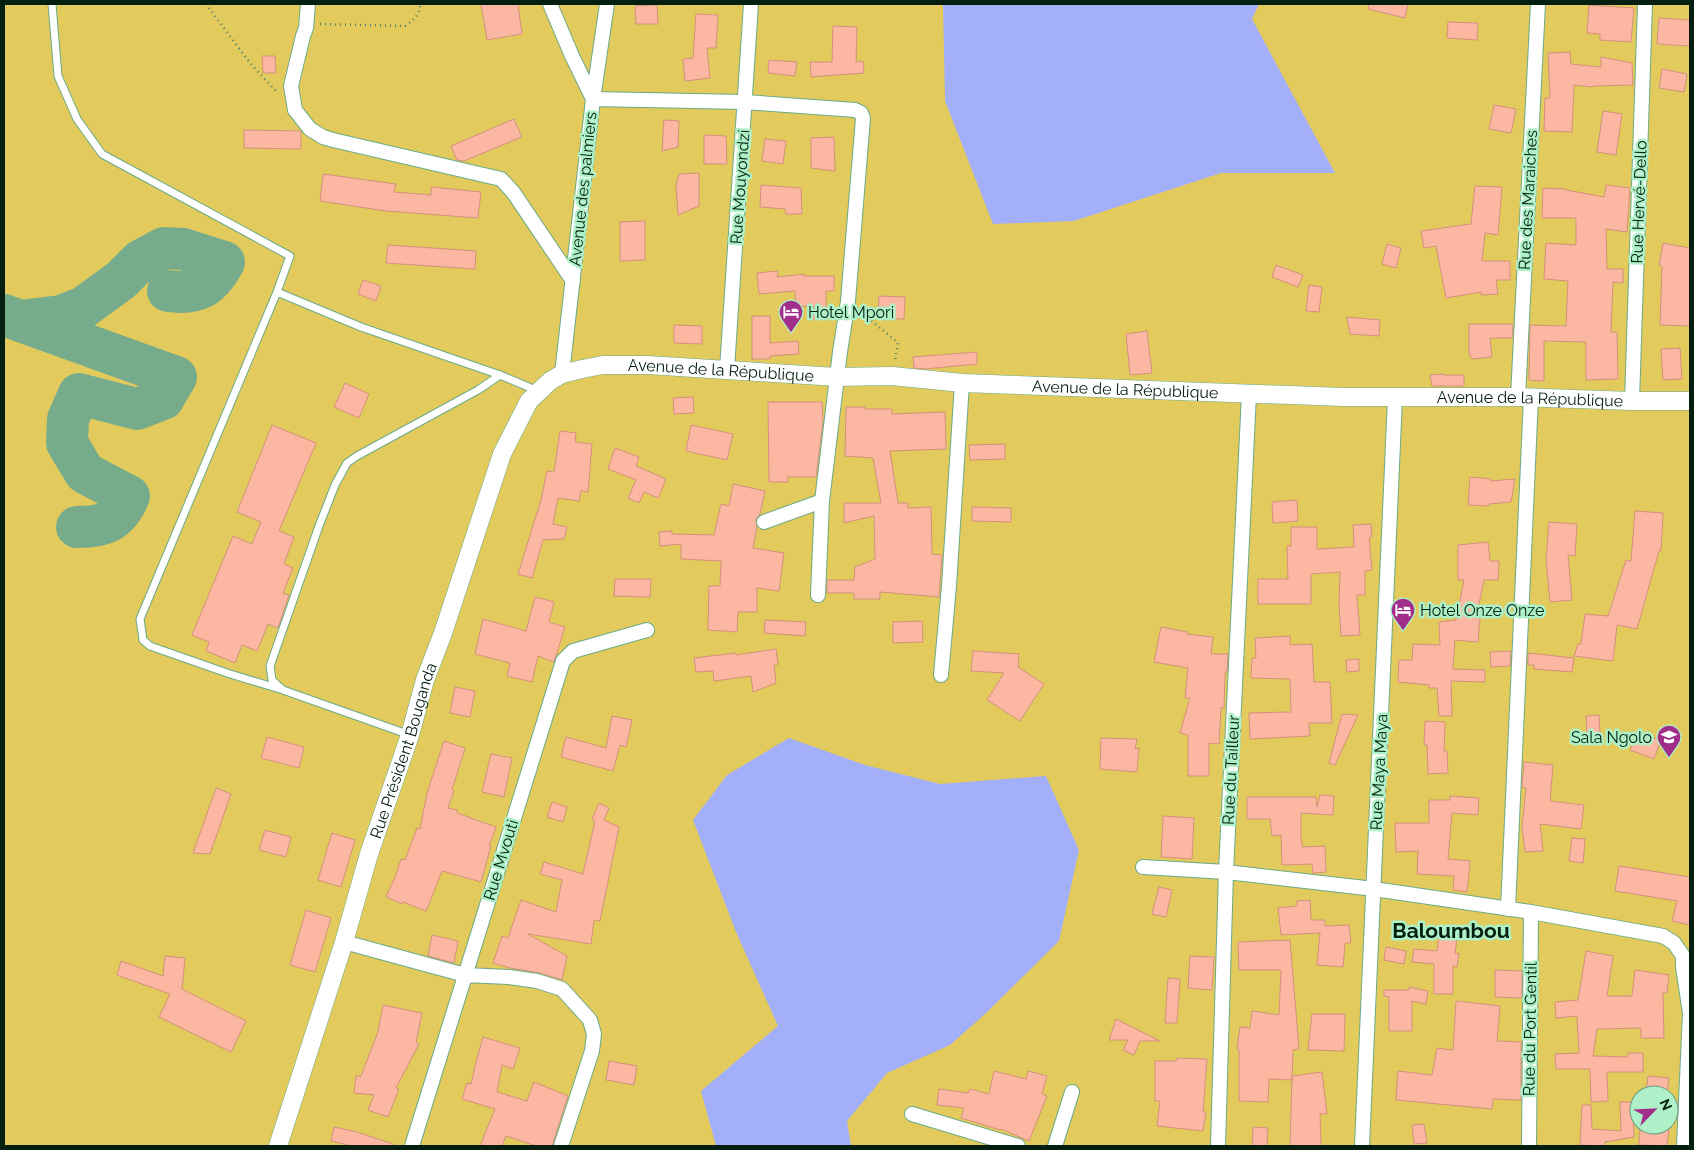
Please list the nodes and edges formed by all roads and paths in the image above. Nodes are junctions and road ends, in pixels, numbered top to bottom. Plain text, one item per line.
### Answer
1 (52, 4) edge
2 (206, 4) edge
3 (308, 4) edge
4 (420, 4) edge
5 (550, 4) edge
6 (607, 4) edge
7 (751, 4) edge
8 (1538, 4) edge
9 (1646, 4) edge
10 (306, 28) junction
11 (593, 99) junction
12 (745, 102) junction
13 (294, 110) junction
14 (573, 281) junction
15 (277, 292) junction
16 (848, 301) junction
17 (727, 369) junction
18 (562, 374) junction
19 (500, 375) junction
20 (892, 376) junction
21 (837, 377) junction
22 (962, 383) junction
23 (539, 391) junction
24 (1249, 394) junction
25 (1525, 397) junction
26 (1395, 398) junction
27 (1632, 401) junction
28 (1690, 401) edge
29 (822, 501) junction
30 (764, 522) dead end
31 (818, 595) dead end
32 (647, 630) dead end
33 (941, 675) dead end
34 (283, 690) junction
35 (410, 735) junction
36 (1143, 868) dead end
37 (1226, 872) junction
38 (1374, 889) junction
39 (1508, 908) junction
40 (1532, 912) junction
41 (344, 942) junction
42 (465, 976) junction
43 (1690, 1013) edge
44 (1072, 1092) dead end
45 (912, 1114) dead end
46 (278, 1146) edge
47 (412, 1146) edge
48 (561, 1146) edge
49 (1018, 1146) edge
50 (1055, 1146) edge
51 (1218, 1146) edge
52 (1362, 1146) edge
53 (1529, 1146) edge
54 (1684, 1146) edge

1 - 15 lane
2 - 13 path
3 - 10 street
4 - 10 path
5 - 11 street
6 - 11 street, Avenue des palmiers
7 - 12 street, Rue Mouyondzi
8 - 25 street, Rue des Maraiches
9 - 27 street, Rue Hervé-Dello
10 - 13 street
11 - 12 street
11 - 14 street, Avenue des palmiers
12 - 16 street
12 - 17 street, Rue Mouyondzi
13 - 14 street
14 - 18 street, Avenue des palmiers
15 - 19 lane
15 - 34 lane
16 - 20 path
16 - 21 street
17 - 18 street, Avenue de la République
17 - 21 street, Avenue de la République
18 - 23 street, Rue Président Bouganda
19 - 23 lane
19 - 34 lane
20 - 21 street, Avenue de la République
20 - 22 street, Avenue de la République
21 - 29 street
22 - 24 street, Avenue de la République
22 - 33 street
23 - 35 street, Rue Président Bouganda
24 - 26 street, Avenue de la République
24 - 37 street, Rue du Tailleur
25 - 26 street, Avenue de la République
25 - 27 street, Avenue de la République
25 - 39 street, Rue des Maraiches
26 - 38 street, Rue Maya Maya
27 - 28 street, Avenue de la République
29 - 30 street
29 - 31 street
32 - 42 street, Rue Mvouti
34 - 35 lane
35 - 41 street, Rue Président Bouganda
36 - 37 street
37 - 38 street
37 - 51 street, Rue du Tailleur
38 - 39 street
38 - 52 street, Rue Maya Maya
39 - 40 street
40 - 43 street
40 - 53 street, Rue du Port Gentil
41 - 42 street
41 - 46 street, Rue Président Bouganda
42 - 47 street, Rue Mvouti
42 - 48 street
43 - 54 street
44 - 50 street
45 - 49 street

